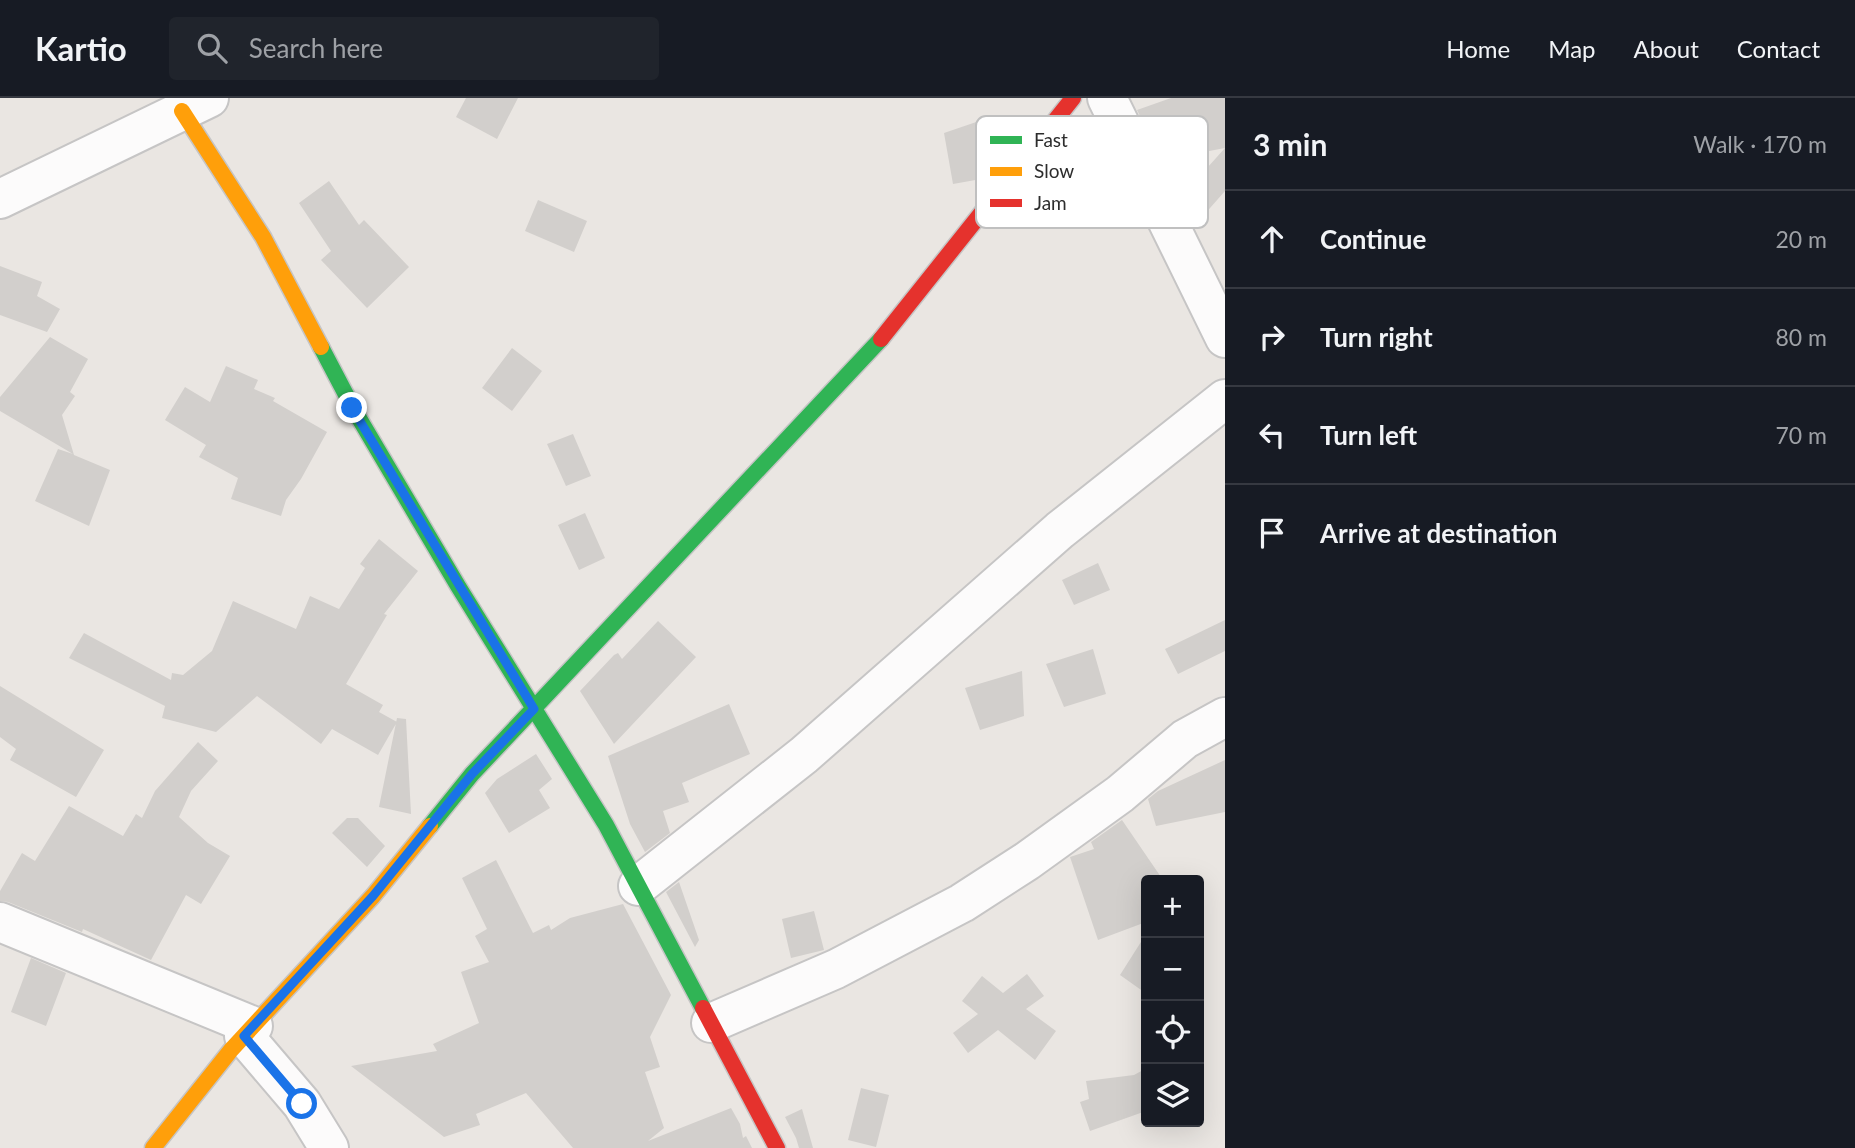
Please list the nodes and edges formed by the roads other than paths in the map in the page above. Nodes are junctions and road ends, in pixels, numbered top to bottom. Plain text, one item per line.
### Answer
1 (1073, 98) edge
2 (1107, 98) edge
3 (196, 104) edge
4 (1059, 116) edge
5 (1116, 116) edge
6 (0, 199) edge
7 (976, 220) edge
8 (1171, 228) edge
9 (1225, 338) edge
10 (1225, 398) edge
11 (534, 709) junction
12 (1225, 717) edge
13 (638, 886) junction
14 (0, 922) edge
15 (710, 1023) junction
16 (248, 1031) junction
17 (153, 1148) edge
18 (329, 1148) edge
19 (777, 1148) edge

1 - 4 street
2 - 5 street
3 - 6 street
3 - 11 street
7 - 11 street
8 - 9 street
10 - 13 street
11 - 13 street
11 - 16 street
12 - 15 street
13 - 15 street
14 - 16 street
15 - 19 street
16 - 17 street
16 - 18 street

